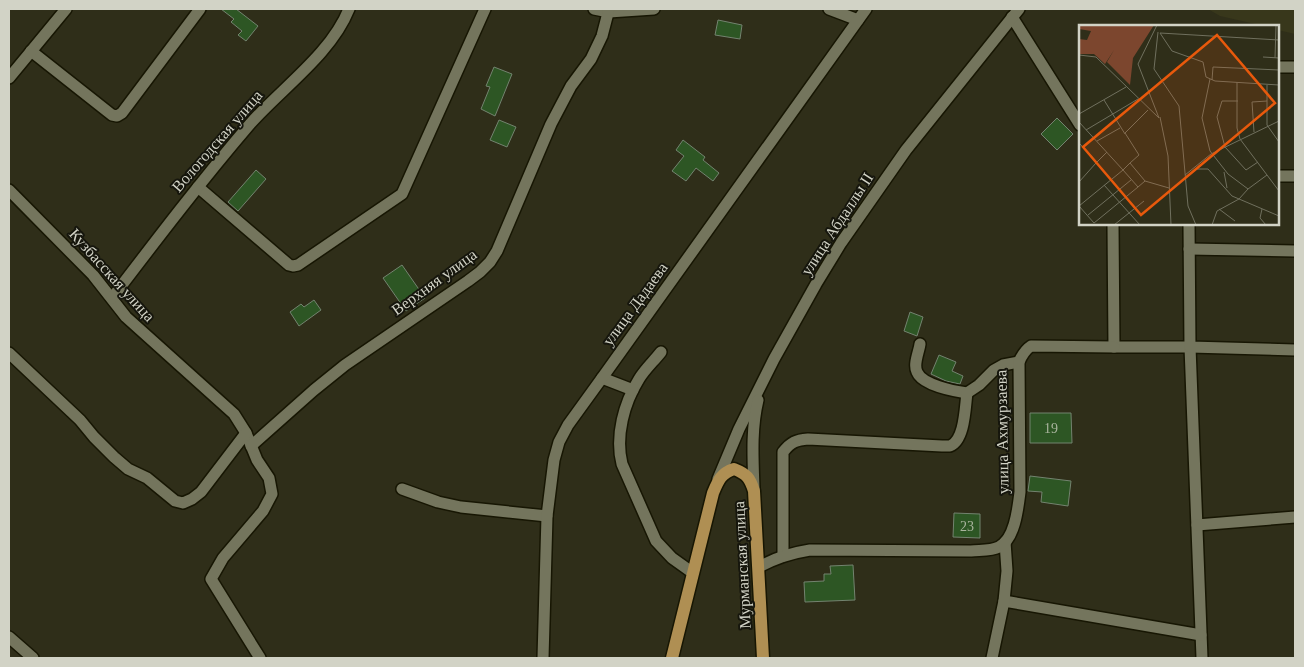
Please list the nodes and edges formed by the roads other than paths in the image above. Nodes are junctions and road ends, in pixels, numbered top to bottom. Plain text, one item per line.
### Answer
1 (66, 9) edge
2 (200, 9) edge
3 (349, 9) edge
4 (485, 9) edge
5 (594, 9) edge
6 (654, 9) edge
7 (829, 9) edge
8 (866, 9) edge
9 (609, 11) edge
10 (1015, 13) edge
11 (858, 20) junction
12 (31, 51) junction
13 (1279, 67) edge
14 (1295, 67) edge
15 (9, 78) edge
16 (1079, 123) edge
17 (1279, 176) edge
18 (1295, 176) edge
19 (198, 187) junction
20 (9, 190) edge
21 (1114, 225) edge
22 (1189, 225) edge
23 (1189, 249) junction
24 (1295, 251) edge
25 (112, 298) junction
26 (920, 344) dead end
27 (1114, 346) junction
28 (1190, 348) junction
29 (1295, 350) edge
30 (661, 352) dead end
31 (9, 353) edge
32 (1019, 362) junction
33 (602, 378) junction
34 (762, 382) junction
35 (633, 390) junction
36 (967, 393) junction
37 (246, 433) junction
38 (251, 446) junction
39 (718, 479) junction
40 (402, 488) dead end
41 (754, 491) junction
42 (547, 516) junction
43 (1295, 517) edge
44 (1197, 525) junction
45 (1005, 542) junction
46 (783, 556) junction
47 (759, 567) junction
48 (693, 573) junction
49 (1004, 601) junction
50 (1201, 636) junction
51 (9, 637) edge
52 (34, 658) edge
53 (260, 658) edge
54 (543, 658) edge
55 (672, 658) edge
56 (763, 658) edge
57 (992, 658) edge
58 (1202, 658) edge

1 - 12 street
2 - 12 street
3 - 19 street, Вологодская улица
4 - 19 street
5 - 9 street
6 - 9 street
7 - 11 street
8 - 11 street, улица Дадаева
9 - 38 street, Верхняя улица
10 - 16 street
10 - 34 street, улица Абдаллы II
11 - 33 street, улица Дадаева
12 - 15 street
13 - 14 street
17 - 18 street
19 - 25 street, Вологодская улица
20 - 25 street, Кузбасская улица
21 - 27 street
22 - 23 street
23 - 24 street
23 - 28 street
25 - 37 street, Кузбасская улица
26 - 36 street
27 - 28 street
27 - 32 street
28 - 29 street
28 - 44 street
30 - 35 street
31 - 37 street
32 - 36 street, улица Ахмурзаева
32 - 45 street, улица Ахмурзаева
33 - 35 street
33 - 42 street, улица Дадаева
34 - 39 street, улица Абдаллы II
34 - 41 street
35 - 48 street
36 - 46 street
37 - 38 street, Кузбасская улица
38 - 53 street, Кузбасская улица
39 - 41 main road, Мурманская улица
39 - 48 main road
40 - 42 street
41 - 47 main road, Мурманская улица
42 - 54 street, улица Дадаева
43 - 44 street
44 - 50 street
45 - 46 street
45 - 49 street
46 - 47 street
47 - 56 main road, Мурманская улица
48 - 55 main road
49 - 50 street
49 - 57 street
50 - 58 street
51 - 52 street

